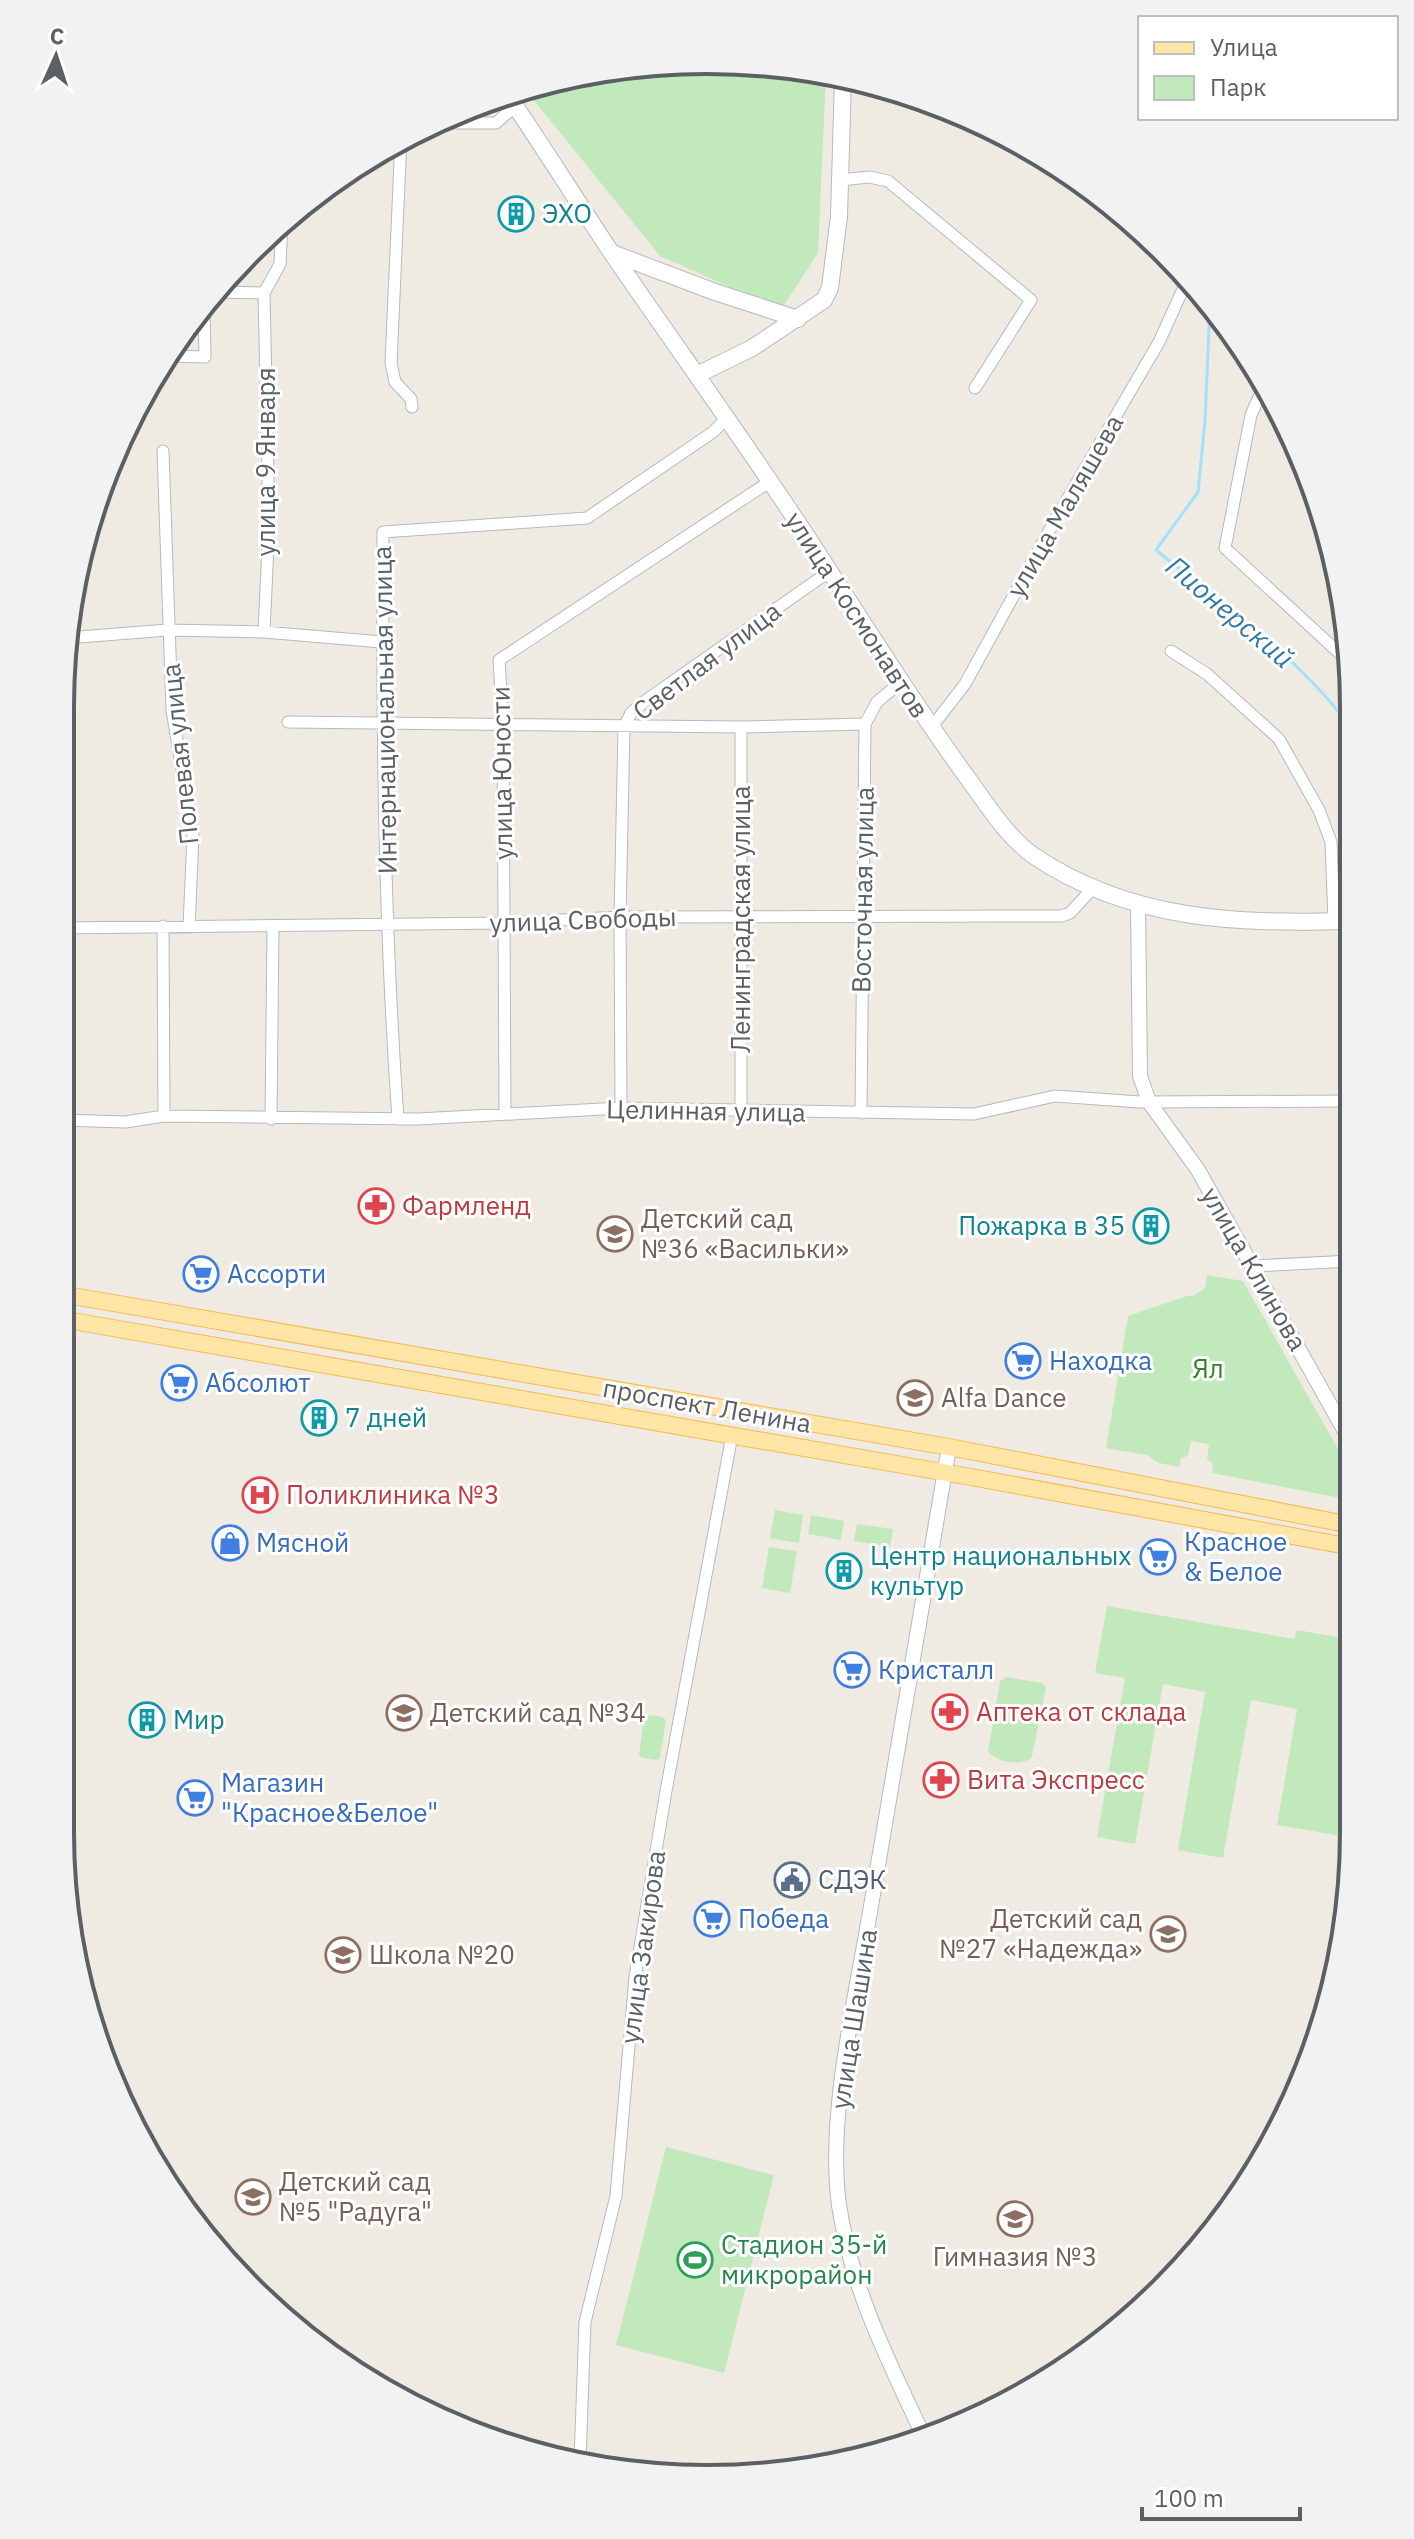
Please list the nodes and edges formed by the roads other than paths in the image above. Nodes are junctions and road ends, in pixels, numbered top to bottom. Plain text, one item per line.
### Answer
1 (843, 89) edge
2 (514, 105) edge
3 (508, 107) edge
4 (463, 123) edge
5 (400, 154) edge
6 (841, 180) junction
7 (281, 239) edge
8 (612, 253) junction
9 (1183, 290) edge
10 (229, 292) edge
11 (264, 293) junction
12 (798, 319) junction
13 (204, 323) edge
14 (180, 356) edge
15 (697, 375) junction
16 (975, 388) dead end
17 (1259, 398) edge
18 (412, 407) dead end
19 (726, 419) junction
20 (163, 451) dead end
21 (769, 482) junction
22 (830, 571) junction
23 (168, 630) junction
24 (264, 632) junction
25 (78, 637) edge
26 (382, 642) junction
27 (1171, 651) dead end
28 (1338, 652) edge
29 (901, 682) junction
30 (288, 722) dead end
31 (382, 724) junction
32 (865, 724) junction
33 (503, 725) junction
34 (624, 727) junction
35 (741, 727) junction
36 (931, 728) junction
37 (1093, 888) junction
38 (1138, 904) junction
39 (1340, 907) edge
40 (862, 915) junction
41 (620, 917) junction
42 (741, 917) junction
43 (1340, 921) edge
44 (504, 923) junction
45 (389, 925) junction
46 (163, 926) junction
47 (189, 927) junction
48 (273, 927) junction
49 (74, 928) edge
50 (1340, 1101) edge
51 (1149, 1102) junction
52 (621, 1108) junction
53 (741, 1110) junction
54 (861, 1113) junction
55 (505, 1114) junction
56 (164, 1116) junction
57 (271, 1119) junction
58 (398, 1119) junction
59 (74, 1120) edge
60 (1340, 1262) edge
61 (1253, 1266) junction
62 (74, 1296) edge
63 (74, 1321) edge
64 (496, 1369) junction
65 (492, 1394) junction
66 (1340, 1422) edge
67 (732, 1435) junction
68 (949, 1447) junction
69 (944, 1472) junction
70 (1340, 1523) edge
71 (1340, 1545) edge
72 (920, 2428) edge
73 (580, 2452) edge

1 - 6 main road
2 - 8 main road, улица Космонавтов
3 - 4 street
5 - 18 street
6 - 12 main road
6 - 16 street
7 - 11 street, улица 9 Января
8 - 12 main road
8 - 15 main road, улица Космонавтов
9 - 36 street, улица Маляшева
10 - 11 street
11 - 24 street, улица 9 Января
12 - 15 main road
13 - 14 street
15 - 19 main road, улица Космонавтов
17 - 28 street
19 - 21 main road, улица Космонавтов
19 - 26 street, Интернациональная улица
20 - 23 street, Полевая улица
21 - 22 main road, улица Космонавтов
21 - 33 street, улица Юности
22 - 29 main road, улица Космонавтов
22 - 34 street, Светлая улица
23 - 24 street
23 - 25 street
23 - 47 street, Полевая улица
24 - 26 street
26 - 31 street, Интернациональная улица
27 - 39 street
29 - 32 street
29 - 36 main road, улица Космонавтов
30 - 31 street
31 - 33 street
31 - 45 street, Интернациональная улица
32 - 35 street
32 - 40 street, Восточная улица
33 - 34 street
33 - 44 street, улица Юности
34 - 35 street
34 - 41 street, Светлая улица
35 - 42 street, Ленинградская улица
36 - 37 main road, улица Космонавтов
37 - 38 main road, улица Космонавтов
37 - 40 street, улица Свободы
38 - 43 main road, улица Космонавтов
38 - 51 street
40 - 42 street, улица Свободы
40 - 54 street, Восточная улица
41 - 42 street, улица Свободы
41 - 44 street, улица Свободы
41 - 52 street, Светлая улица
42 - 53 street, Ленинградская улица
44 - 45 street, улица Свободы
44 - 55 street, улица Юности
45 - 48 street, улица Свободы
45 - 58 street, Интернациональная улица
46 - 47 street, улица Свободы
46 - 49 street, улица Свободы
46 - 56 street
47 - 48 street, улица Свободы
48 - 57 street
50 - 51 street, Целинная улица
51 - 54 street, Целинная улица
51 - 61 street, улица Клинова
52 - 53 street, Целинная улица
52 - 55 street, Целинная улица
53 - 54 street, Целинная улица
55 - 58 street, Целинная улица
56 - 57 street, Целинная улица
56 - 59 street, Целинная улица
57 - 58 street, Целинная улица
60 - 61 street
61 - 66 street, улица Клинова
62 - 64 main road, проспект Ленина
63 - 65 main road, проспект Ленина
64 - 65 main road
64 - 68 main road, проспект Ленина
65 - 67 main road, проспект Ленина
67 - 69 main road, проспект Ленина
67 - 73 street, улица Закирова
68 - 69 street, улица Шашина
68 - 70 main road, проспект Ленина
69 - 71 main road, проспект Ленина
69 - 72 street, улица Шашина

